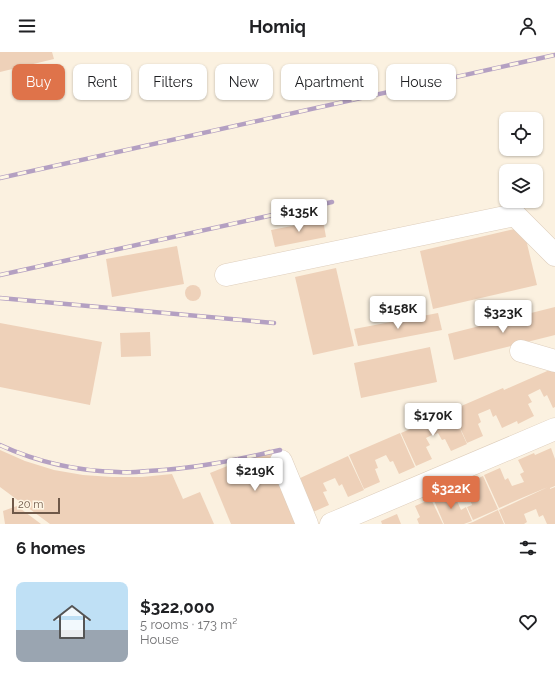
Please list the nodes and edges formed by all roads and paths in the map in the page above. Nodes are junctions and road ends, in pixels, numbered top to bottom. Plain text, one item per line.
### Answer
1 (555, 255) edge
2 (226, 275) dead end
3 (521, 351) dead end
4 (555, 361) edge
5 (555, 429) edge
6 (281, 461) dead end
7 (307, 524) edge
8 (331, 524) edge

1 - 2 lane
3 - 4 lane
5 - 8 lane
6 - 7 lane

